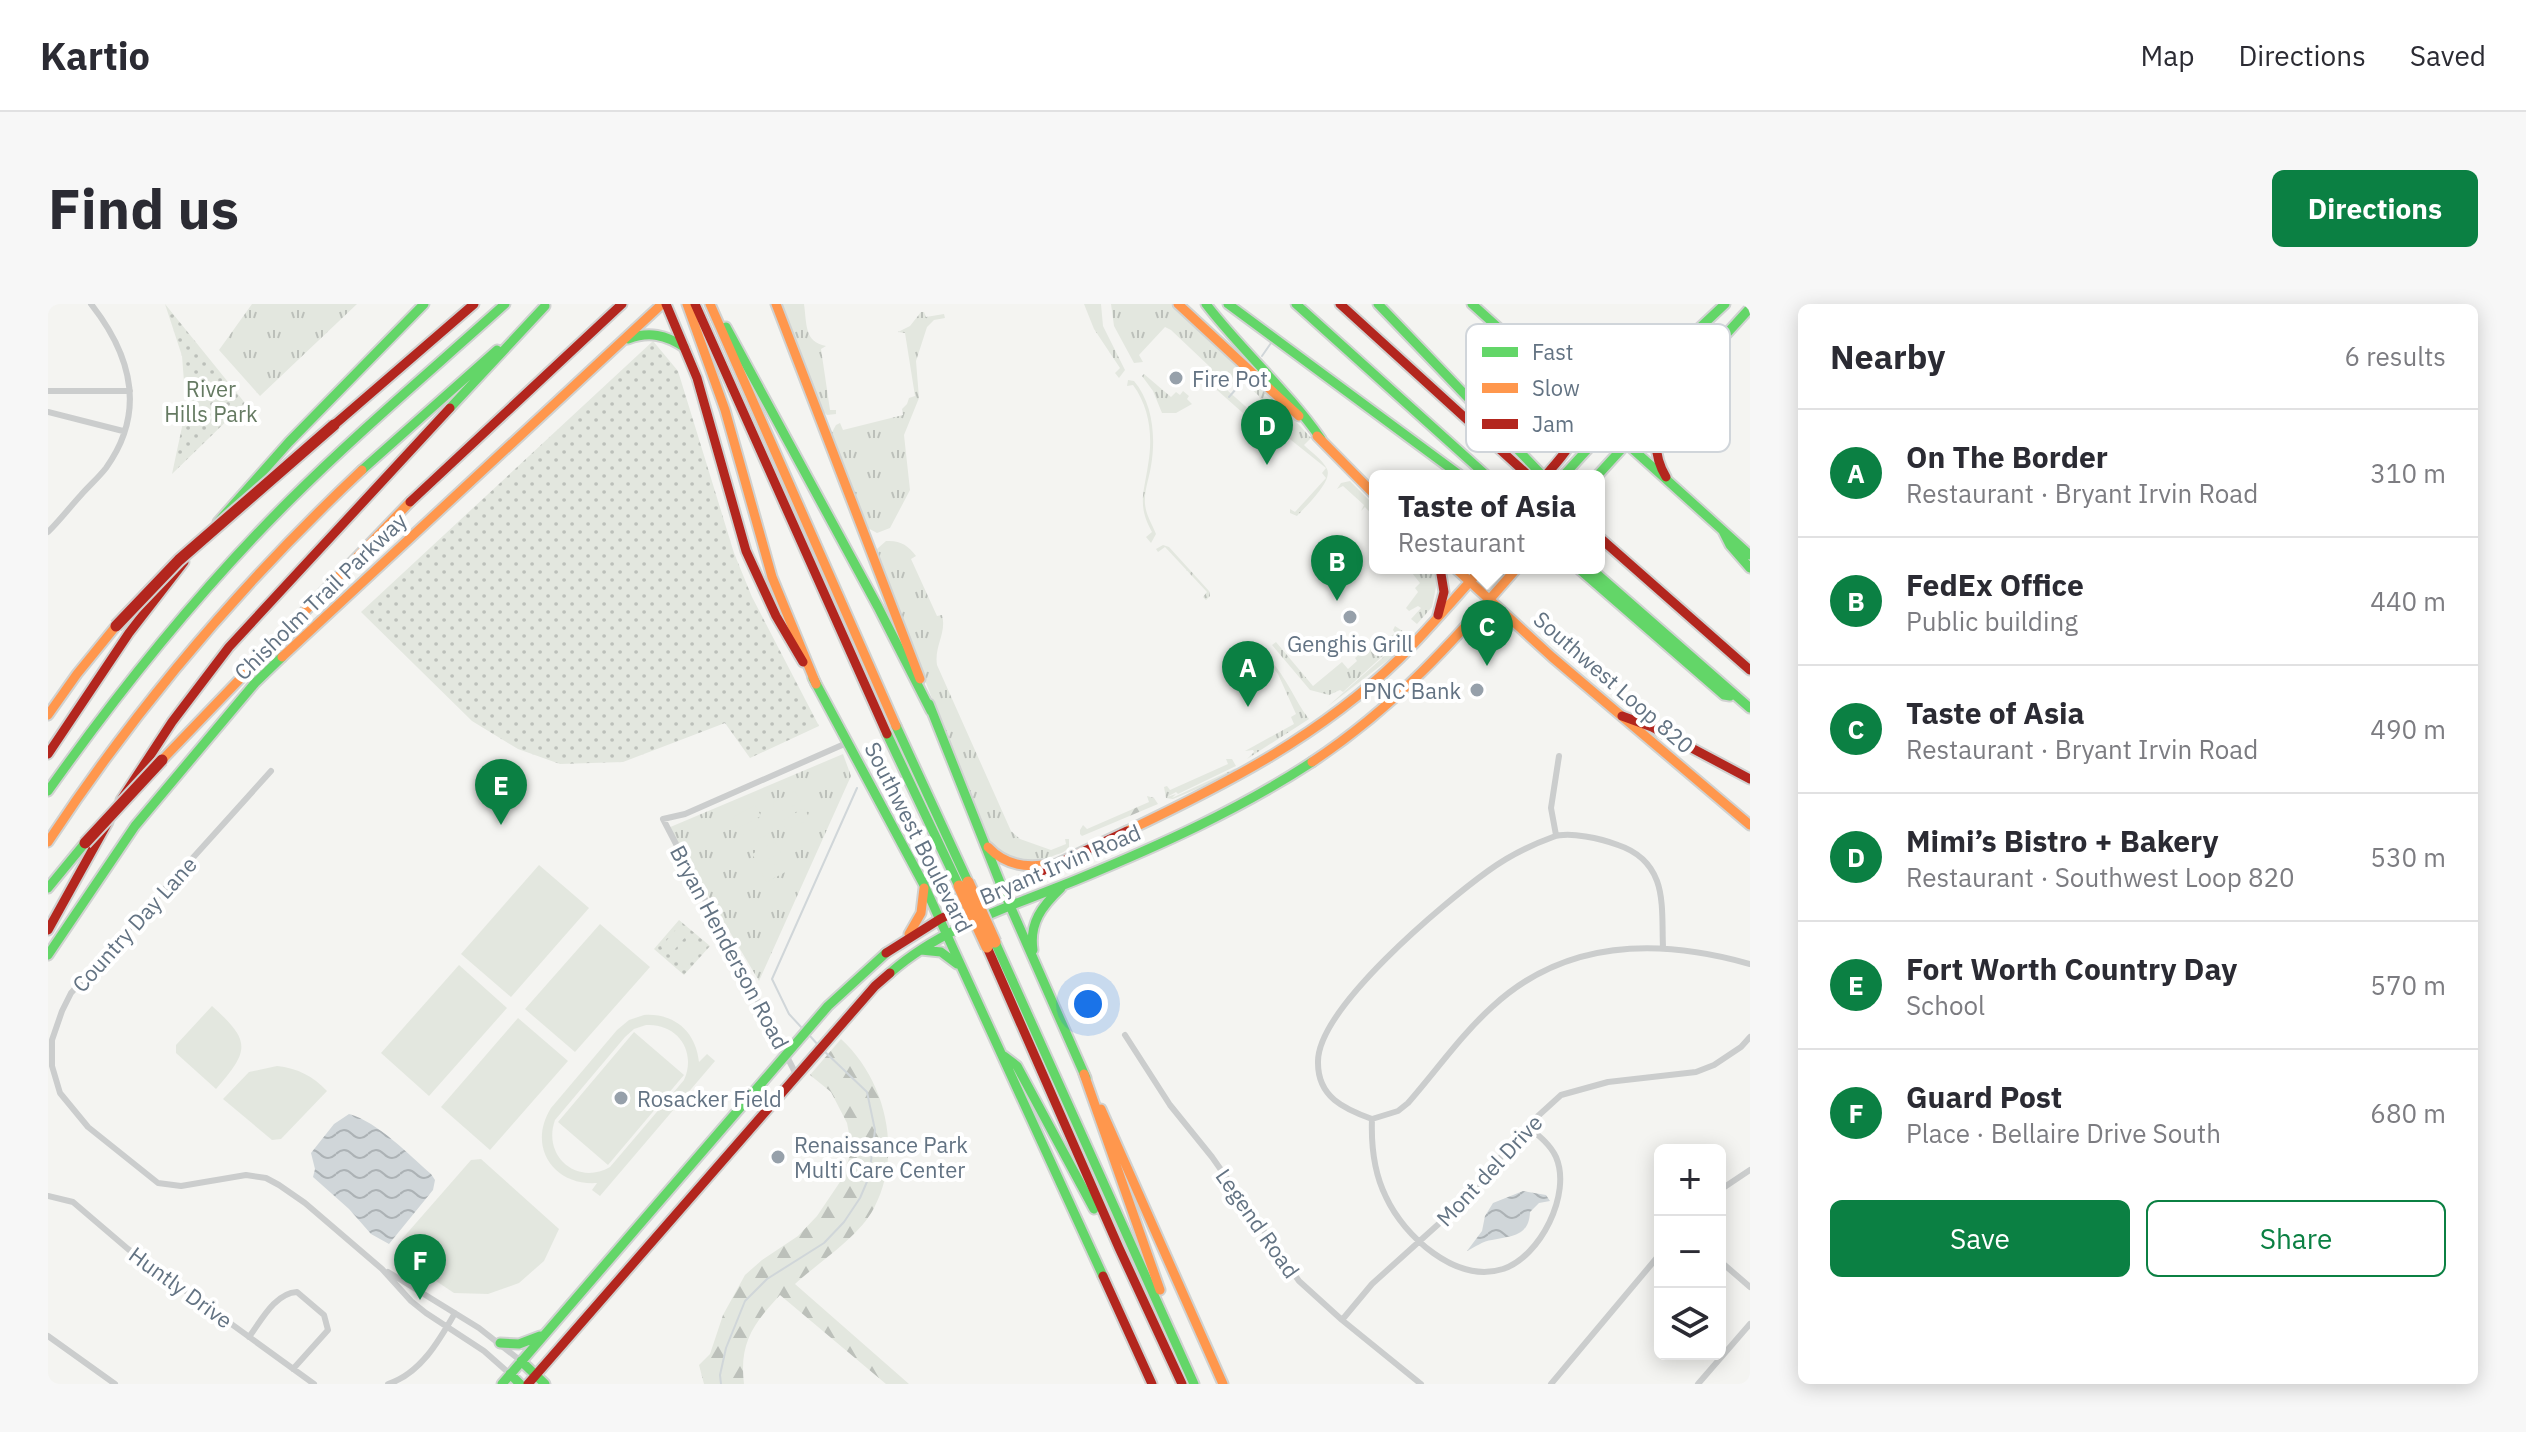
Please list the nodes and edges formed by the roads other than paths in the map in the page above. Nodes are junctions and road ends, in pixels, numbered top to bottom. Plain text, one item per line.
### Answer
1 (91, 304) edge
2 (424, 304) edge
3 (474, 304) edge
4 (505, 304) edge
5 (622, 304) edge
6 (664, 304) edge
7 (687, 304) edge
8 (695, 304) edge
9 (711, 304) edge
10 (776, 304) edge
11 (1178, 304) edge
12 (1206, 304) edge
13 (1228, 304) edge
14 (1296, 304) edge
15 (1340, 304) edge
16 (1378, 304) edge
17 (1725, 304) edge
18 (546, 305) edge
19 (1475, 305) edge
20 (1750, 308) edge
21 (1496, 324) edge
22 (1705, 324) edge
23 (1730, 330) edge
24 (621, 342) junction
25 (684, 347) junction
26 (48, 391) edge
27 (130, 391) junction
28 (1466, 395) edge
29 (48, 412) edge
30 (1466, 419) edge
31 (123, 431) junction
32 (1321, 439) junction
33 (1503, 452) edge
34 (1521, 452) edge
35 (1566, 452) edge
36 (1585, 452) edge
37 (1618, 452) edge
38 (1634, 452) edge
39 (1656, 452) edge
40 (1453, 470) edge
41 (1480, 470) edge
42 (1522, 470) edge
43 (1538, 470) edge
44 (1550, 470) edge
45 (1568, 470) edge
46 (1602, 470) edge
47 (1369, 489) edge
48 (1675, 490) junction
49 (1723, 531) junction
50 (48, 532) edge
51 (1605, 542) edge
52 (1750, 555) edge
53 (1750, 568) edge
54 (1443, 574) edge
55 (1461, 574) edge
56 (1477, 574) edge
57 (1512, 574) edge
58 (1585, 574) edge
59 (1597, 574) edge
60 (1470, 582) junction
61 (1489, 600) junction
62 (1434, 622) junction
63 (1750, 670) edge
64 (816, 684) junction
65 (1739, 698) junction
66 (1750, 708) edge
67 (931, 711) junction
68 (48, 715) edge
69 (1622, 716) junction
70 (849, 742) junction
71 (48, 754) edge
72 (1559, 756) dead end
73 (271, 771) dead end
74 (1750, 779) edge
75 (48, 791) edge
76 (1750, 825) edge
77 (1556, 835) junction
78 (48, 842) edge
79 (984, 842) junction
80 (1058, 862) junction
81 (964, 884) junction
82 (1066, 884) junction
83 (924, 885) junction
84 (48, 888) edge
85 (1003, 890) junction
86 (1010, 906) junction
87 (940, 919) junction
88 (48, 930) edge
89 (947, 935) junction
90 (906, 938) junction
91 (991, 945) junction
92 (1663, 947) junction
93 (917, 951) junction
94 (48, 955) edge
95 (1750, 964) edge
96 (1036, 965) junction
97 (966, 974) junction
98 (1125, 1035) dead end
99 (1750, 1037) edge
100 (787, 1055) junction
101 (1004, 1056) junction
102 (1084, 1074) junction
103 (797, 1076) junction
104 (1372, 1119) junction
105 (1527, 1126) junction
106 (699, 1156) junction
107 (715, 1170) junction
108 (1750, 1170) edge
109 (1726, 1186) edge
110 (48, 1196) edge
111 (1419, 1241) junction
112 (1119, 1248) junction
113 (1654, 1261) edge
114 (1726, 1266) edge
115 (382, 1269) junction
116 (1750, 1287) edge
117 (1162, 1310) junction
118 (455, 1313) junction
119 (1342, 1320) junction
120 (1750, 1324) edge
121 (448, 1326) junction
122 (547, 1332) junction
123 (48, 1336) edge
124 (249, 1337) junction
125 (500, 1343) junction
126 (521, 1361) junction
127 (293, 1369) junction
128 (506, 1379) edge
129 (536, 1381) edge
130 (115, 1384) edge
131 (314, 1384) edge
132 (388, 1384) edge
133 (520, 1384) edge
134 (1152, 1384) edge
135 (1182, 1384) edge
136 (1194, 1384) edge
137 (1223, 1384) edge
138 (1421, 1384) edge
139 (1551, 1384) edge
140 (1698, 1384) edge

1 - 27 street
2 - 71 main road
3 - 68 main road, bridge
4 - 75 main road
5 - 84 main road, bridge
6 - 24 main road, Chisholm Trail Parkway
6 - 25 main road, Southwest Boulevard
7 - 64 main road
8 - 81 main road, Southwest Boulevard
9 - 67 main road
9 - 81 main road, Southwest Boulevard
10 - 67 main road
11 - 32 main road
12 - 32 main road
13 - 40 main road
14 - 41 main road
15 - 30 main road
16 - 28 main road
17 - 22 main road
18 - 78 main road
18 - 88 main road
19 - 21 main road
20 - 23 main road
24 - 25 main road
24 - 94 main road, Chisholm Trail Parkway
25 - 64 main road, Southwest Boulevard
26 - 27 street
27 - 31 street
29 - 31 street
31 - 50 street
32 - 47 main road
33 - 42 main road
34 - 43 main road
35 - 44 main road
36 - 45 main road
37 - 46 main road
38 - 48 main road
39 - 48 main road
48 - 49 main road
49 - 52 main road
49 - 53 main road
51 - 63 main road
54 - 62 main road
55 - 60 main road, Southwest Loop 820
56 - 60 main road, Bryant Irvin Road
57 - 61 main road, Bryant Irvin Road
58 - 65 main road
59 - 65 main road
60 - 61 main road, Southwest Loop 820
60 - 62 main road, Bryant Irvin Road
61 - 69 main road, Southwest Loop 820
61 - 82 main road, Bryant Irvin Road
62 - 80 main road, Bryant Irvin Road
64 - 70 main road, Southwest Boulevard
65 - 66 main road
67 - 79 main road
69 - 74 main road
69 - 76 main road, Southwest Loop 820
70 - 83 main road, Southwest Boulevard
70 - 100 street, Bryan Henderson Road
72 - 77 street
73 - 115 street, Country Day Lane
77 - 92 street
77 - 104 street
79 - 80 main road
79 - 85 main road
80 - 85 main road, Bryant Irvin Road
81 - 91 main road, Southwest Boulevard, bridge
82 - 86 main road, Bryant Irvin Road
82 - 96 main road
83 - 87 main road, Southwest Boulevard
83 - 90 main road
85 - 86 main road
85 - 87 main road, Bryant Irvin Road
86 - 89 main road, Bryant Irvin Road
86 - 96 main road
87 - 89 main road, Southwest Boulevard
87 - 90 main road, Bryant Irvin Road
89 - 93 main road, Bryant Irvin Road
89 - 97 main road, Southwest Boulevard
90 - 100 main road, Bryant Irvin Road
91 - 112 main road, Southwest Boulevard
91 - 117 main road, Southwest Boulevard
92 - 95 street
92 - 104 street
93 - 97 main road
93 - 103 main road, Bryant Irvin Road
96 - 102 main road
97 - 101 main road, Southwest Boulevard
98 - 119 street, Legend Road
99 - 105 street, Mont del Drive
100 - 103 street, Bryan Henderson Road
100 - 106 main road, Bryant Irvin Road
101 - 112 main road
101 - 134 main road, Southwest Boulevard
102 - 117 main road
102 - 137 main road
103 - 107 main road, Bryant Irvin Road
104 - 111 street
105 - 111 street, Mont del Drive
105 - 111 street
106 - 107 main road
106 - 122 main road, Bryant Irvin Road
107 - 129 main road, Bryant Irvin Road
108 - 109 street
110 - 124 street, Huntly Drive
111 - 119 street, Mont del Drive
112 - 135 main road, Southwest Boulevard
113 - 139 street
114 - 116 street
115 - 118 street
115 - 121 street
117 - 136 main road, Southwest Boulevard
118 - 121 street
118 - 125 street
119 - 138 street, Legend Road
120 - 140 street
121 - 128 street
121 - 132 street
122 - 125 main road
122 - 126 main road, Bryant Irvin Road
123 - 130 street
124 - 127 street, Huntly Drive
124 - 127 street
125 - 126 street
126 - 128 main road, Bryant Irvin Road
126 - 129 main road
127 - 131 street, Huntly Drive
128 - 133 main road

